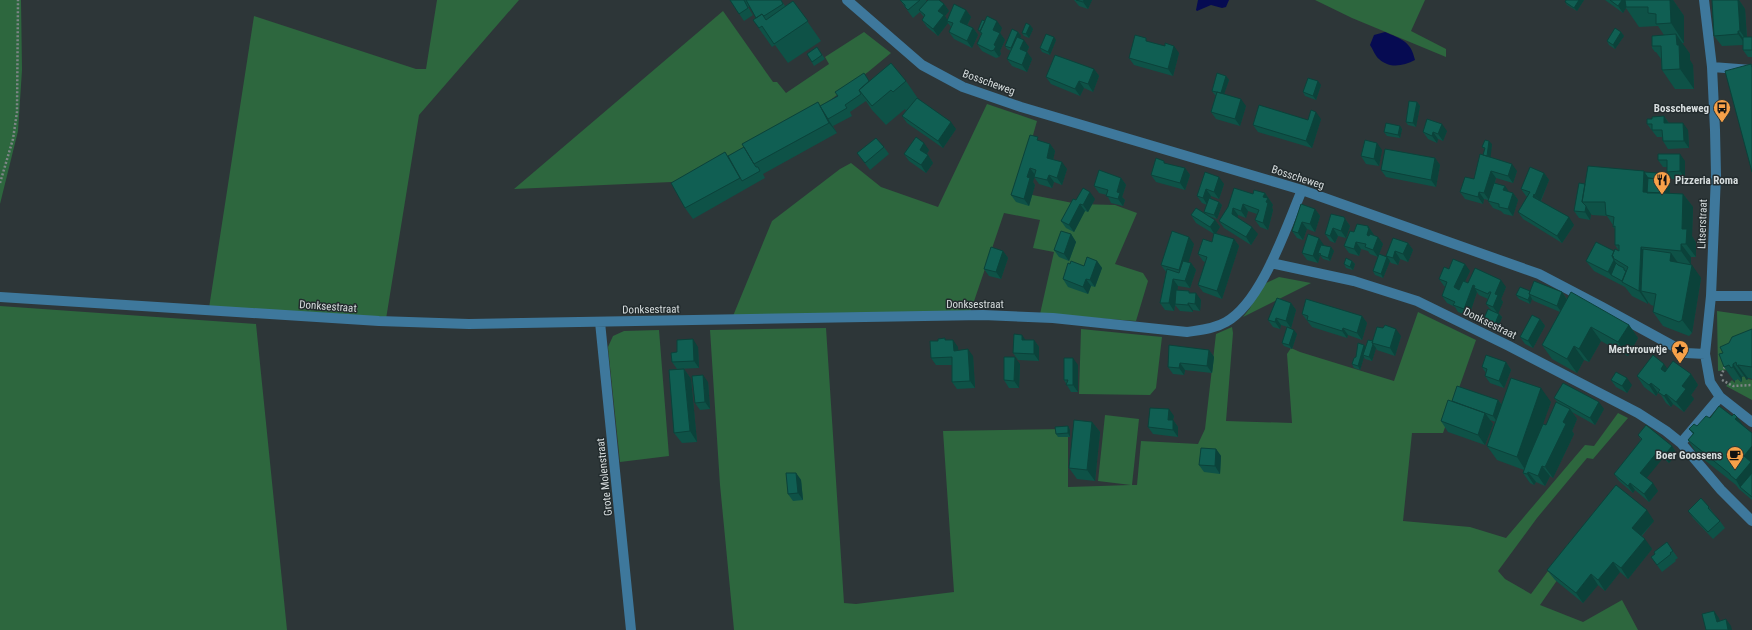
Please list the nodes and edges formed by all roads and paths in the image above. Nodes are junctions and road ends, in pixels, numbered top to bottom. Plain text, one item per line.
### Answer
1 (18, 0) edge
2 (847, 0) edge
3 (1704, 0) edge
4 (1712, 67) junction
5 (1752, 70) edge
6 (0, 184) edge
7 (1302, 190) junction
8 (1271, 263) junction
9 (1711, 296) junction
10 (1752, 296) edge
11 (0, 297) edge
12 (600, 322) junction
13 (1705, 354) junction
14 (1728, 358) edge
15 (1752, 385) edge
16 (1720, 397) junction
17 (1752, 422) edge
18 (1682, 444) junction
19 (1752, 521) edge
20 (631, 630) edge

1 - 6 path
2 - 7 street, Bosscheweg
3 - 4 street, Litserstraat
4 - 5 street
4 - 9 street, Litserstraat
7 - 8 street, Donksestraat
7 - 13 street, Bosscheweg
8 - 12 street, Donksestraat
8 - 18 street, Donksestraat
9 - 10 street
9 - 13 street, Litserstraat
11 - 12 street, Donksestraat
12 - 20 street, Grote Molenstraat
13 - 16 street
14 - 15 path
16 - 17 street
16 - 18 street
18 - 19 street, Donksestraat

